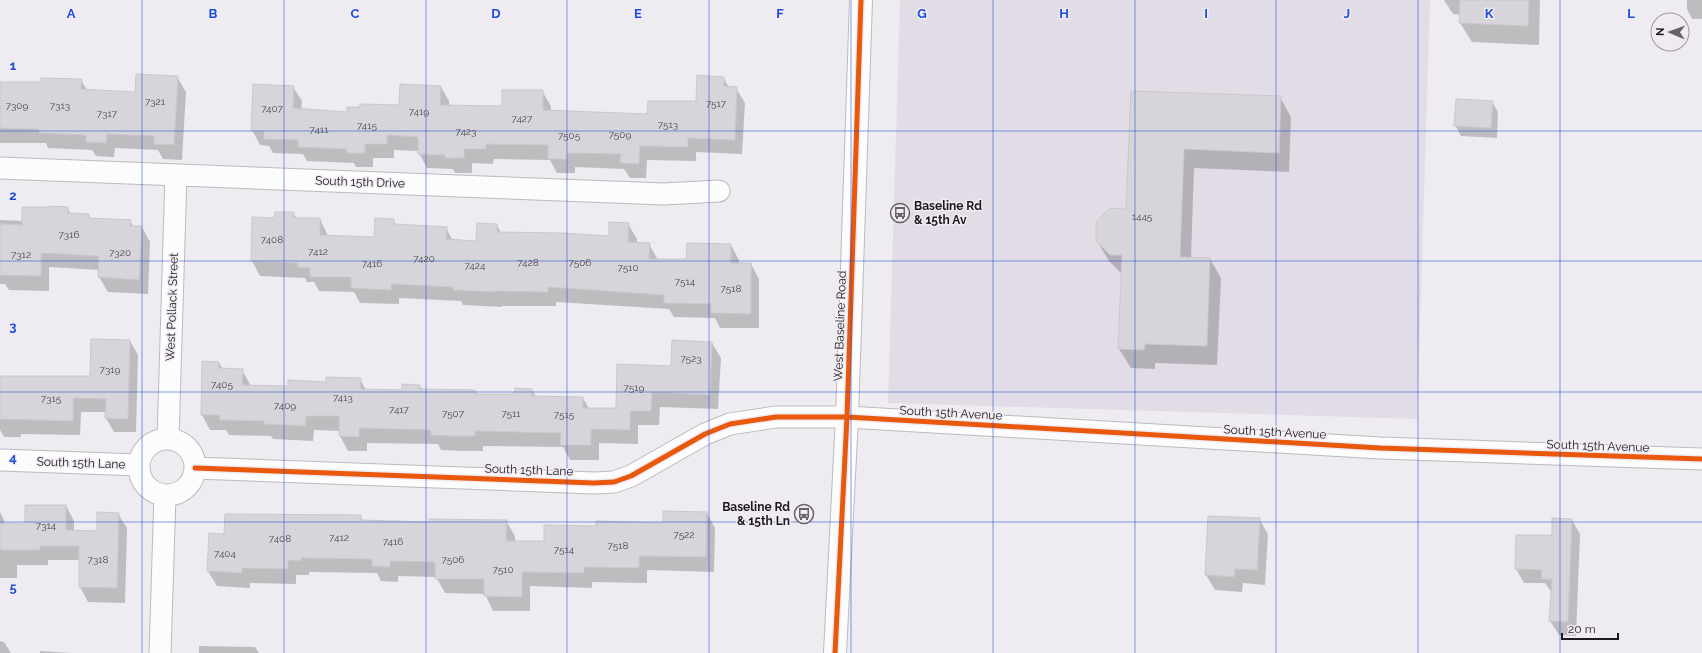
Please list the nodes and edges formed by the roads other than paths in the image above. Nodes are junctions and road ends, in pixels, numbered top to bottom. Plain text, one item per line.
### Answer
1 (861, 0) edge
2 (0, 168) edge
3 (176, 175) junction
4 (719, 192) dead end
5 (847, 417) junction
6 (168, 439) junction
7 (1702, 459) edge
8 (0, 460) edge
9 (139, 465) junction
10 (195, 468) junction
11 (164, 495) junction
12 (160, 653) edge
13 (835, 653) edge

1 - 5 main road, West Baseline Road
2 - 3 street, South 15th Drive
3 - 4 street, South 15th Drive
3 - 6 street, West Pollack Street
5 - 7 street, South 15th Avenue
5 - 10 street, South 15th Lane
5 - 13 main road, West Baseline Road
6 - 9 street
6 - 10 street
8 - 9 street, South 15th Lane
9 - 11 street
10 - 11 street
11 - 12 street

